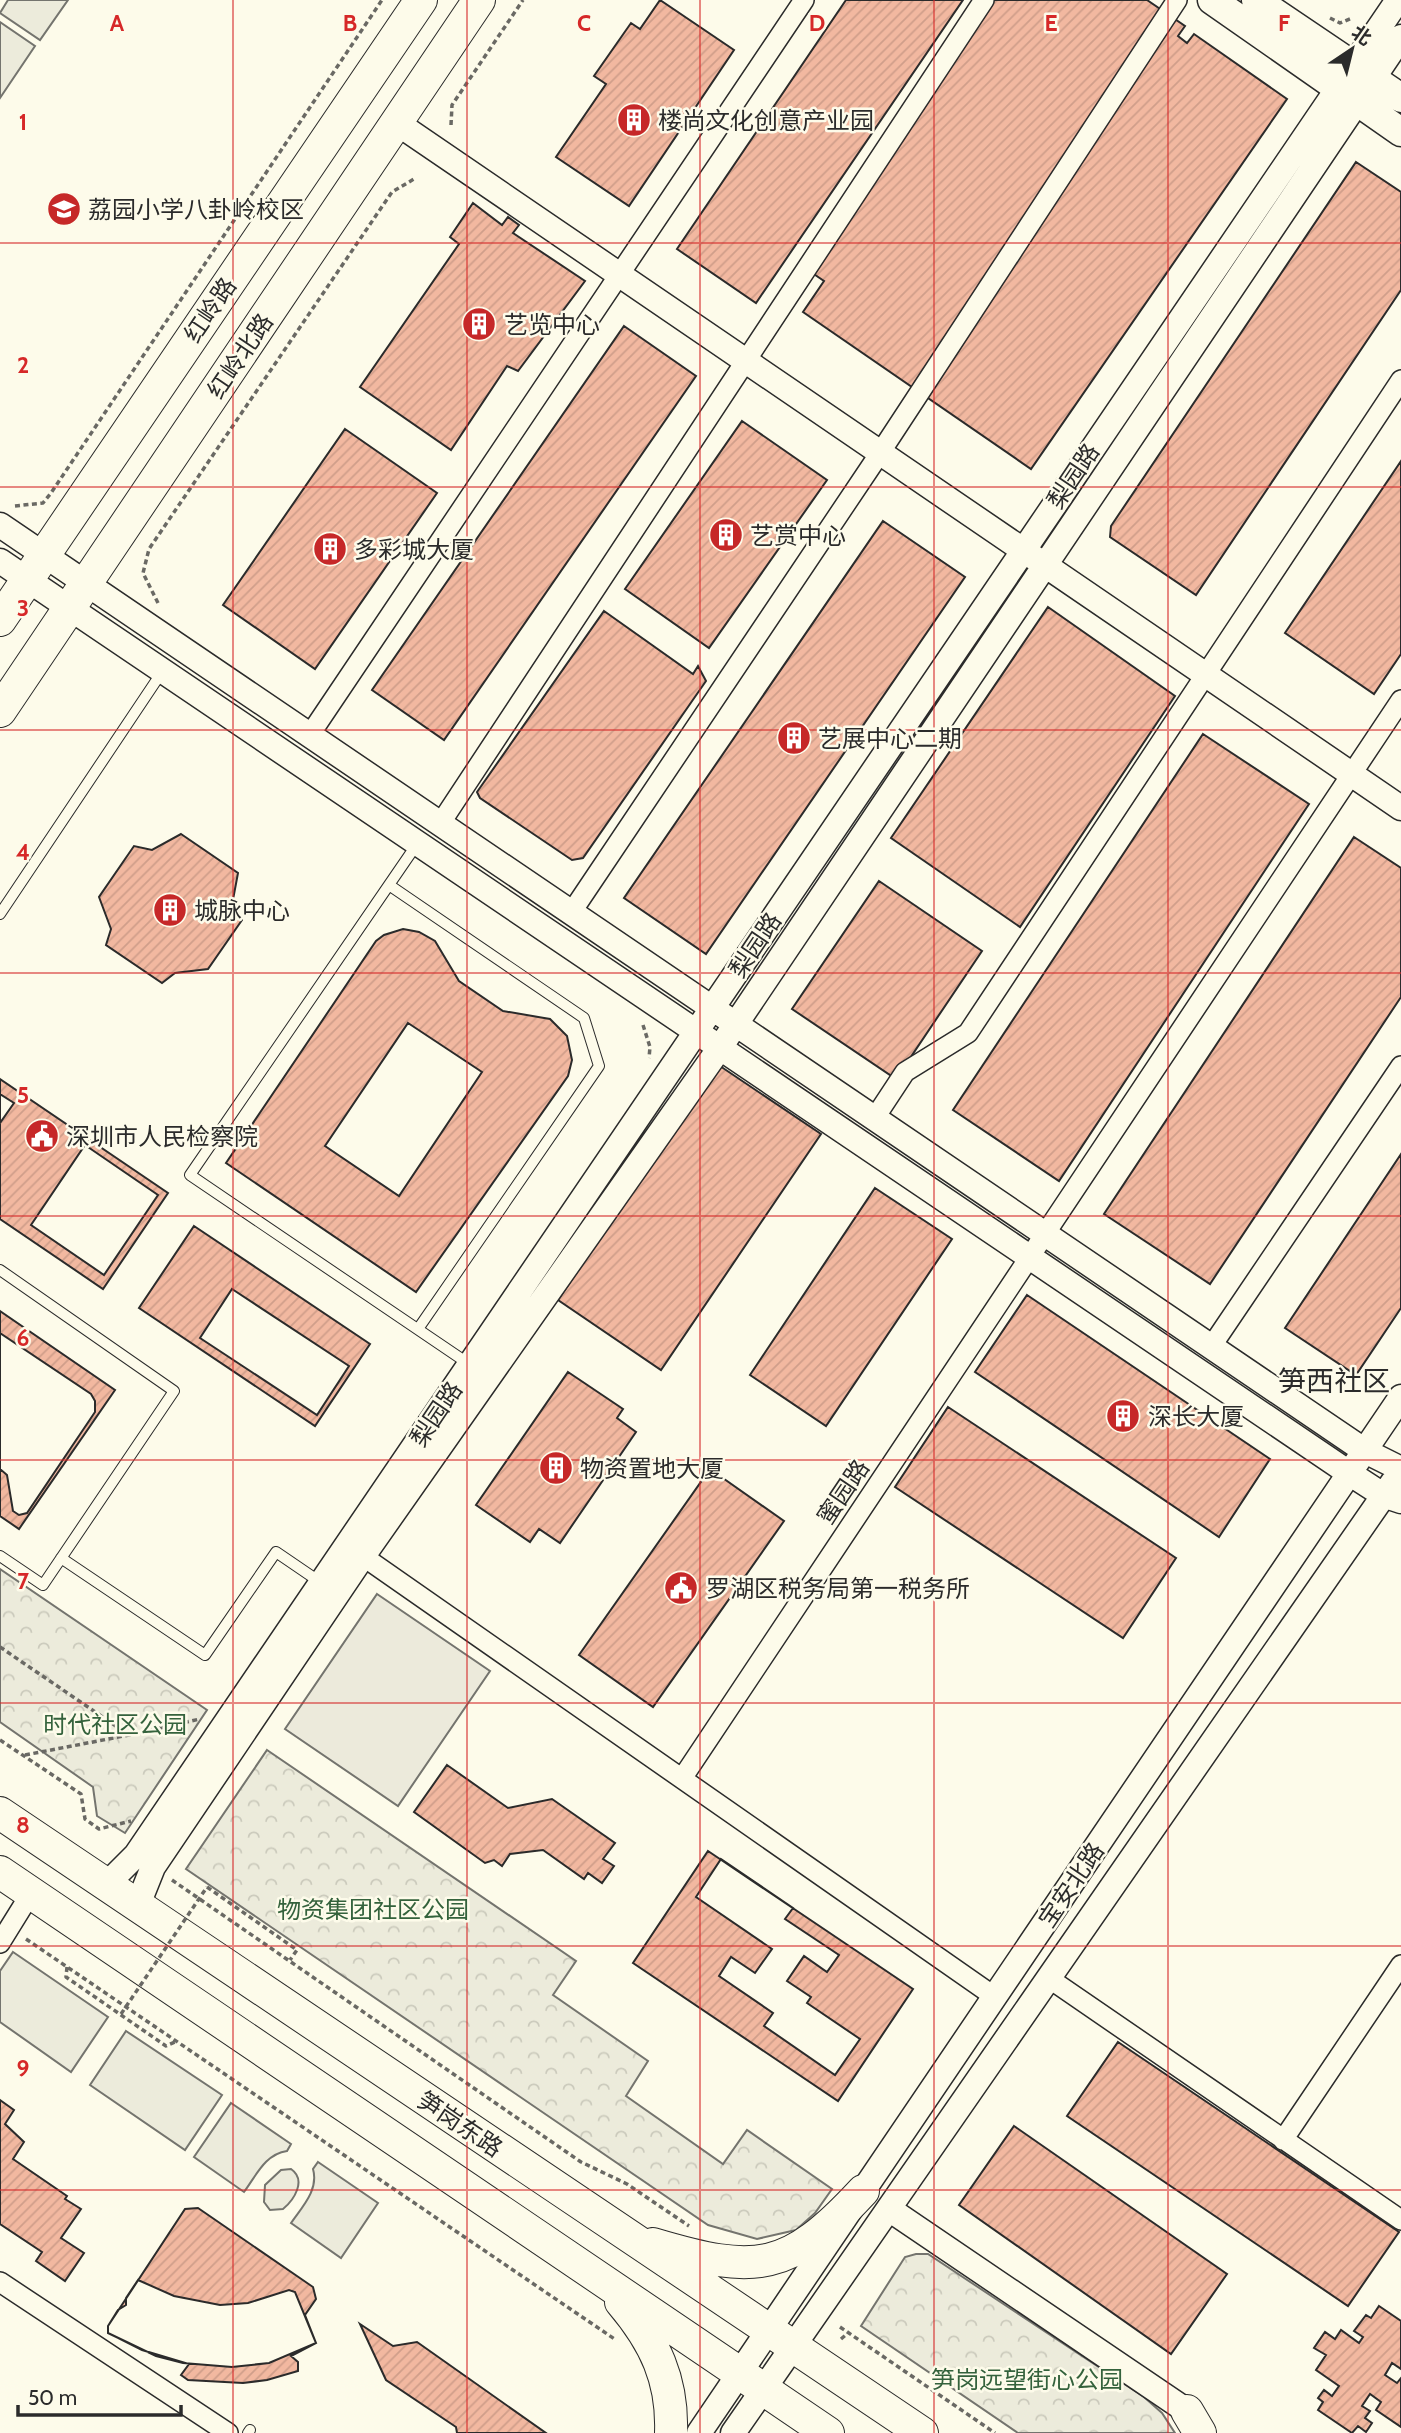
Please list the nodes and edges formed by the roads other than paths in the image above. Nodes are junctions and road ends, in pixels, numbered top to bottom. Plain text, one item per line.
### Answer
1 (421, 0) edge
2 (479, 0) edge
3 (804, 0) edge
4 (984, 0) edge
5 (1177, 0) edge
6 (1212, 0) edge
7 (1256, 0) edge
8 (1398, 0) edge
9 (1401, 37) edge
10 (1356, 84) junction
11 (1401, 98) edge
12 (397, 123) junction
13 (1401, 132) edge
14 (620, 276) junction
15 (747, 363) junction
16 (1401, 380) edge
17 (880, 453) junction
18 (4, 514) edge
19 (1023, 550) junction
20 (0, 561) edge
21 (1046, 566) junction
22 (36, 568) junction
23 (78, 596) junction
24 (0, 620) edge
25 (163, 671) junction
26 (1203, 675) junction
27 (1401, 700) edge
28 (0, 710) edge
29 (309, 736) junction
30 (1352, 774) junction
31 (1401, 808) edge
32 (440, 824) junction
33 (417, 844) junction
34 (389, 885) junction
35 (571, 913) junction
36 (0, 914) edge
37 (711, 1010) junction
38 (734, 1026) junction
39 (696, 1034) junction
40 (719, 1049) junction
41 (1401, 1066) edge
42 (874, 1119) junction
43 (1043, 1234) junction
44 (1029, 1257) junction
45 (0, 1270) edge
46 (418, 1329) junction
47 (1211, 1347) junction
48 (469, 1364) junction
49 (1401, 1397) edge
50 (1365, 1451) junction
51 (1401, 1469) edge
52 (1349, 1473) junction
53 (1392, 1498) edge
54 (355, 1551) junction
55 (0, 1556) edge
56 (61, 1558) junction
57 (322, 1583) junction
58 (683, 1777) junction
59 (0, 1813) edge
60 (12, 1883) edge
61 (106, 1885) junction
62 (137, 1907) junction
63 (0, 1942) edge
64 (1401, 1965) edge
65 (1050, 1979) junction
66 (995, 1997) junction
67 (1283, 2140) junction
68 (863, 2191) junction
69 (888, 2208) junction
70 (1401, 2220) edge
71 (629, 2237) junction
72 (600, 2277) junction
73 (0, 2282) edge
74 (781, 2339) junction
75 (752, 2381) junction
76 (1193, 2426) edge
77 (228, 2433) edge
78 (671, 2433) edge
79 (699, 2433) edge
80 (733, 2433) edge
81 (828, 2433) edge
82 (922, 2433) edge
83 (1220, 2433) edge

1 - 22 main road, 红岭路
2 - 12 main road, 红岭北路
3 - 14 street
4 - 15 street
5 - 17 street
6 - 10 main road
7 - 10 main road
8 - 10 street, 梨园路
9 - 10 street, 梨园路
10 - 11 main road
10 - 13 main road
10 - 19 street, 梨园路
10 - 21 street, 梨园路
12 - 14 street
12 - 23 main road, 红岭北路
14 - 15 street
14 - 29 street
15 - 17 street
15 - 32 street
16 - 26 street
17 - 19 street
17 - 35 street
18 - 22 street
19 - 21 street
19 - 37 street, 梨园路
20 - 22 street
21 - 26 street
21 - 38 street, 梨园路
22 - 23 street
22 - 24 main road, 红岭路
23 - 25 street
23 - 28 main road, 红岭北路
23 - 29 street
25 - 33 street
25 - 36 lane
26 - 30 street
26 - 42 street
27 - 30 street, 蜜园路
29 - 32 street
30 - 31 street
30 - 43 street, 蜜园路
32 - 35 street
33 - 34 lane
33 - 39 street
34 - 46 lane
34 - 46 lane
35 - 37 street
37 - 38 street
37 - 39 street, 梨园路
38 - 40 street, 梨园路
38 - 42 street
39 - 40 street
39 - 48 street, 梨园路
40 - 44 street
40 - 54 street, 梨园路
41 - 47 street
42 - 43 street
43 - 44 street, 蜜园路
43 - 47 street
44 - 52 street
44 - 58 street, 蜜园路
45 - 56 lane
46 - 48 lane
47 - 50 street
48 - 54 street, 梨园路
49 - 50 street, 宝安北路
50 - 51 street
50 - 52 street, 宝安北路
51 - 53 street, 宝安北路
52 - 53 street
52 - 66 street, 宝安北路
53 - 65 street, 宝安北路
54 - 57 street, 梨园路
54 - 58 street
54 - 62 street, 梨园路
55 - 56 lane
56 - 57 lane
57 - 61 street, 梨园路
58 - 66 street
59 - 61 main road, 笋岗东路
60 - 63 street
60 - 72 main road, 笋岗东路
61 - 62 main road, 笋岗东路
62 - 71 main road, 笋岗东路
64 - 67 street
65 - 67 street
65 - 69 street, 宝安北路
66 - 68 street, 宝安北路
67 - 70 street
68 - 71 main road
68 - 74 street, 宝安北路
69 - 74 street, 宝安北路
69 - 76 street
71 - 74 main road, 笋岗东路
72 - 75 main road, 笋岗东路
72 - 78 main road
73 - 77 street
74 - 75 street, 宝安北路
74 - 82 main road, 笋岗东路
75 - 79 street
75 - 80 street
75 - 81 main road, 笋岗东路
76 - 83 street

